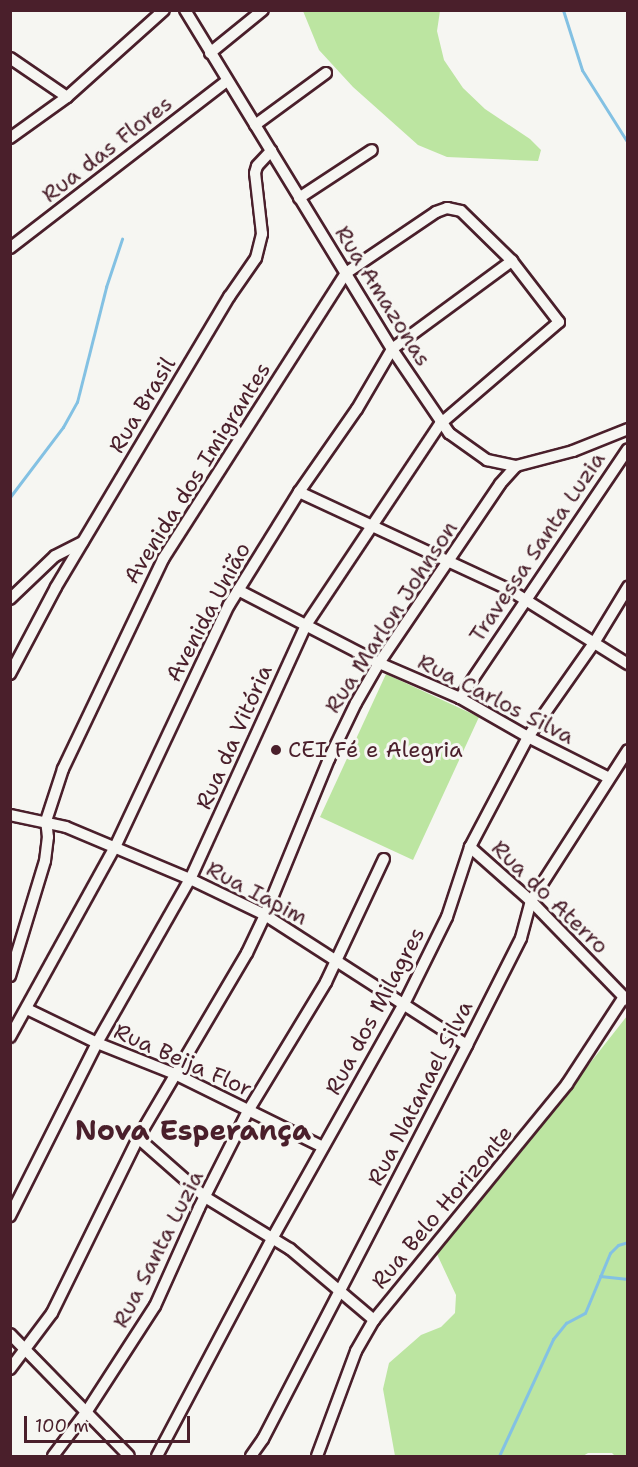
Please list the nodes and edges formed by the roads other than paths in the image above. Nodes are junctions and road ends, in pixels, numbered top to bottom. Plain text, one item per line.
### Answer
1 (164, 10) edge
2 (186, 10) edge
3 (263, 10) edge
4 (210, 52) junction
5 (10, 58) edge
6 (326, 73) dead end
7 (228, 81) junction
8 (67, 98) junction
9 (255, 125) junction
10 (10, 138) edge
11 (372, 150) dead end
12 (271, 151) junction
13 (300, 198) junction
14 (10, 248) edge
15 (512, 261) junction
16 (346, 273) junction
17 (392, 349) junction
18 (440, 424) junction
19 (627, 429) edge
20 (627, 449) edge
21 (516, 466) junction
22 (299, 492) junction
23 (372, 528) junction
24 (83, 542) junction
25 (447, 562) junction
26 (627, 587) edge
27 (238, 590) junction
28 (10, 599) edge
29 (524, 599) junction
30 (306, 625) junction
31 (594, 644) junction
32 (379, 663) junction
33 (627, 664) edge
34 (10, 674) edge
35 (460, 698) junction
36 (528, 737) junction
37 (627, 750) edge
38 (609, 778) junction
39 (10, 815) edge
40 (46, 821) junction
41 (470, 847) junction
42 (115, 848) junction
43 (384, 859) dead end
44 (190, 879) junction
45 (531, 901) junction
46 (265, 915) junction
47 (337, 960) junction
48 (10, 976) edge
49 (626, 999) edge
50 (404, 1004) junction
51 (27, 1009) junction
52 (12, 1031) edge
53 (97, 1044) junction
54 (467, 1046) junction
55 (175, 1074) junction
56 (248, 1111) junction
57 (138, 1138) junction
58 (323, 1147) junction
59 (205, 1197) junction
60 (10, 1216) edge
61 (273, 1237) junction
62 (339, 1289) junction
63 (374, 1320) junction
64 (10, 1334) edge
65 (26, 1349) junction
66 (10, 1369) edge
67 (87, 1411) junction
68 (53, 1456) edge
69 (129, 1456) edge
70 (158, 1456) edge
71 (251, 1456) edge
72 (317, 1456) edge

1 - 8 street
2 - 4 street, Rua Amazonas
3 - 4 street
4 - 7 street, Rua Amazonas
5 - 8 street
6 - 9 street
7 - 9 street, Rua Amazonas
7 - 14 street, Rua das Flores
8 - 10 street
9 - 12 street, Rua Amazonas
11 - 13 street
12 - 13 street, Rua Amazonas
12 - 24 street, Rua Brasil
13 - 16 street, Rua Amazonas
15 - 16 street, Avenida dos Imigrantes
15 - 17 street, Avenida União
15 - 18 street, Rua da Vitória
16 - 17 street, Rua Amazonas
16 - 40 street, Avenida dos Imigrantes
17 - 18 street, Rua Amazonas
17 - 22 street, Avenida União
18 - 21 street, Rua Amazonas
18 - 23 street, Rua da Vitória
19 - 21 street, Rua Amazonas
20 - 29 street, Travessa Santa Luzia
21 - 25 street, Rua Marlon Johnson
22 - 23 street
22 - 27 street, Avenida União
23 - 25 street
23 - 30 street, Rua da Vitória
24 - 28 street
24 - 34 street, Rua Brasil
25 - 29 street
25 - 32 street, Rua Marlon Johnson
26 - 31 street, Rua dos Milagres
27 - 30 street, Rua Carlos Silva
27 - 42 street, Avenida União
29 - 31 street
29 - 35 street, Travessa Santa Luzia
30 - 32 street, Rua Carlos Silva
30 - 44 street, Rua da Vitória
31 - 33 street
31 - 36 street, Rua dos Milagres
32 - 35 street, Rua Carlos Silva
32 - 46 street, Rua Marlon Johnson
35 - 36 street, Rua Carlos Silva
36 - 38 street, Rua Carlos Silva
36 - 41 street, Rua dos Milagres
37 - 38 street, Rua Natanael Silva
38 - 45 street, Rua Natanael Silva
39 - 40 street, Rua Iapim
40 - 42 street, Rua Iapim
40 - 48 street, Avenida dos Imigrantes
41 - 45 street, Rua do Aterro
41 - 50 street, Rua dos Milagres
42 - 44 street, Rua Iapim
42 - 51 street, Avenida União
43 - 47 street, Rua Santa Luzia
44 - 46 street, Rua Iapim
44 - 53 street, Rua da Vitória
45 - 49 street, Rua do Aterro
45 - 54 street, Rua Natanael Silva
46 - 47 street, Rua Iapim
46 - 55 street, Rua Marlon Johnson
47 - 50 street, Rua Iapim
47 - 56 street, Rua Santa Luzia
49 - 63 street, Rua Belo Horizonte
50 - 54 street, Rua Iapim
50 - 58 street, Rua dos Milagres
51 - 52 street, Avenida União
51 - 53 street, Rua Beija Flor
53 - 55 street, Rua Beija Flor
53 - 60 street, Rua da Vitória
54 - 62 street, Rua Natanael Silva
55 - 56 street, Rua Beija Flor
55 - 57 street, Rua Marlon Johnson
56 - 58 street, Rua Beija Flor
56 - 59 street, Rua Santa Luzia
57 - 59 street
57 - 65 street, Rua Marlon Johnson
58 - 61 street, Rua dos Milagres
59 - 61 street
59 - 67 street, Rua Santa Luzia
61 - 62 street
61 - 70 street, Rua dos Milagres
62 - 63 street
62 - 71 street, Rua Natanael Silva
63 - 72 street, Rua Belo Horizonte
64 - 65 street
65 - 66 street, Rua Marlon Johnson
65 - 67 street
67 - 68 street, Rua Santa Luzia
67 - 69 street

